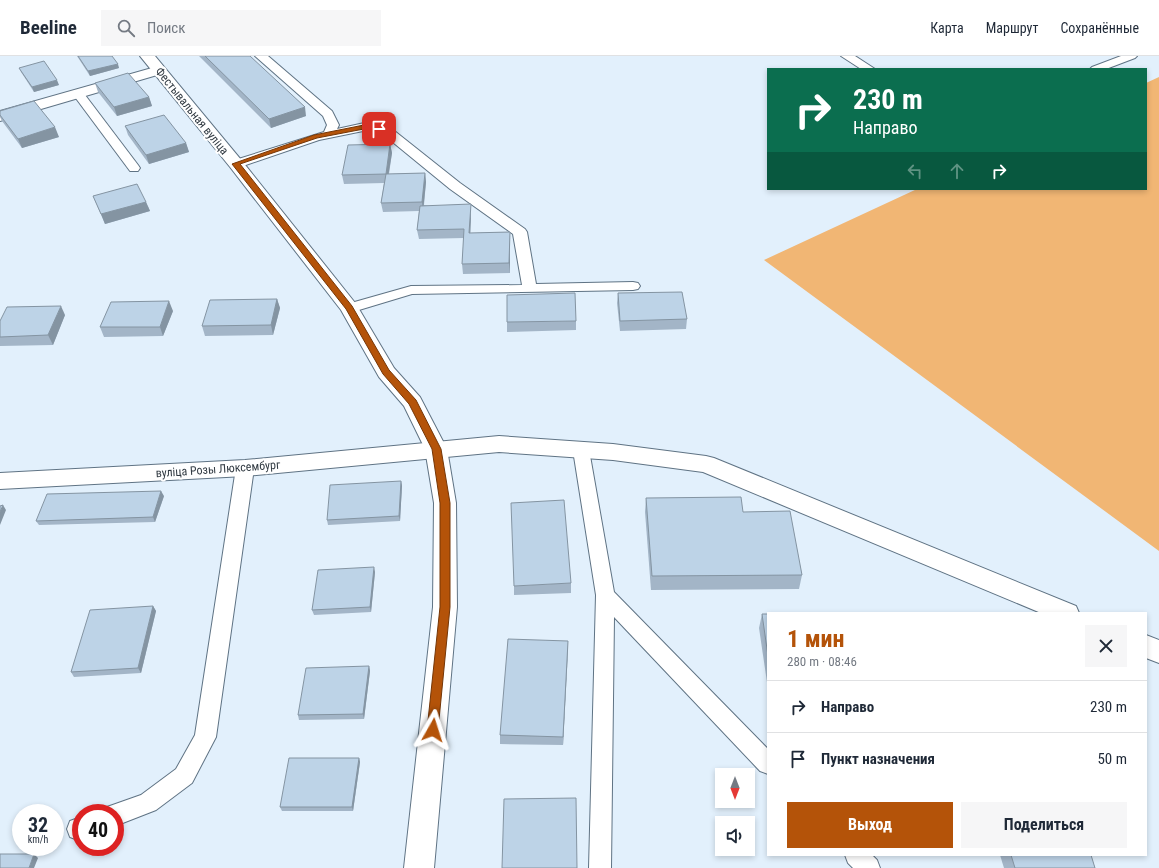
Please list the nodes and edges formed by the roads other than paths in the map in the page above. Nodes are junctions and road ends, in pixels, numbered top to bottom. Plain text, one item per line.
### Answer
1 (147, 56) edge
2 (261, 56) edge
3 (847, 56) edge
4 (1131, 56) edge
5 (867, 68) edge
6 (1099, 68) edge
7 (159, 70) junction
8 (78, 93) junction
9 (0, 116) edge
10 (329, 134) junction
11 (236, 164) junction
12 (134, 168) dead end
13 (633, 286) dead end
14 (530, 290) junction
15 (349, 308) junction
16 (436, 449) junction
17 (582, 450) junction
18 (245, 468) junction
19 (0, 482) edge
20 (605, 595) junction
21 (1065, 612) edge
22 (1147, 646) edge
23 (1159, 652) edge
24 (767, 763) edge
25 (124, 812) edge
26 (857, 856) edge
27 (419, 868) edge
28 (600, 868) edge
29 (869, 868) edge

1 - 7 street, Фестывальная вуліца
2 - 10 lane
3 - 5 lane
4 - 6 lane
7 - 8 street
7 - 11 street, Фестывальная вуліца
8 - 9 street
8 - 12 lane
10 - 11 lane
10 - 14 lane
11 - 15 street, Фестывальная вуліца
13 - 14 lane
14 - 15 lane
15 - 16 street, Фестывальная вуліца
16 - 17 street, вуліца Розы Люксембург
16 - 18 street, вуліца Розы Люксембург
16 - 27 street, Фестывальная вуліца
17 - 20 lane
17 - 21 street, вуліца Розы Люксембург
18 - 19 street, вуліца Розы Люксембург
18 - 25 lane
20 - 24 lane
20 - 28 lane
22 - 23 street
26 - 29 lane

